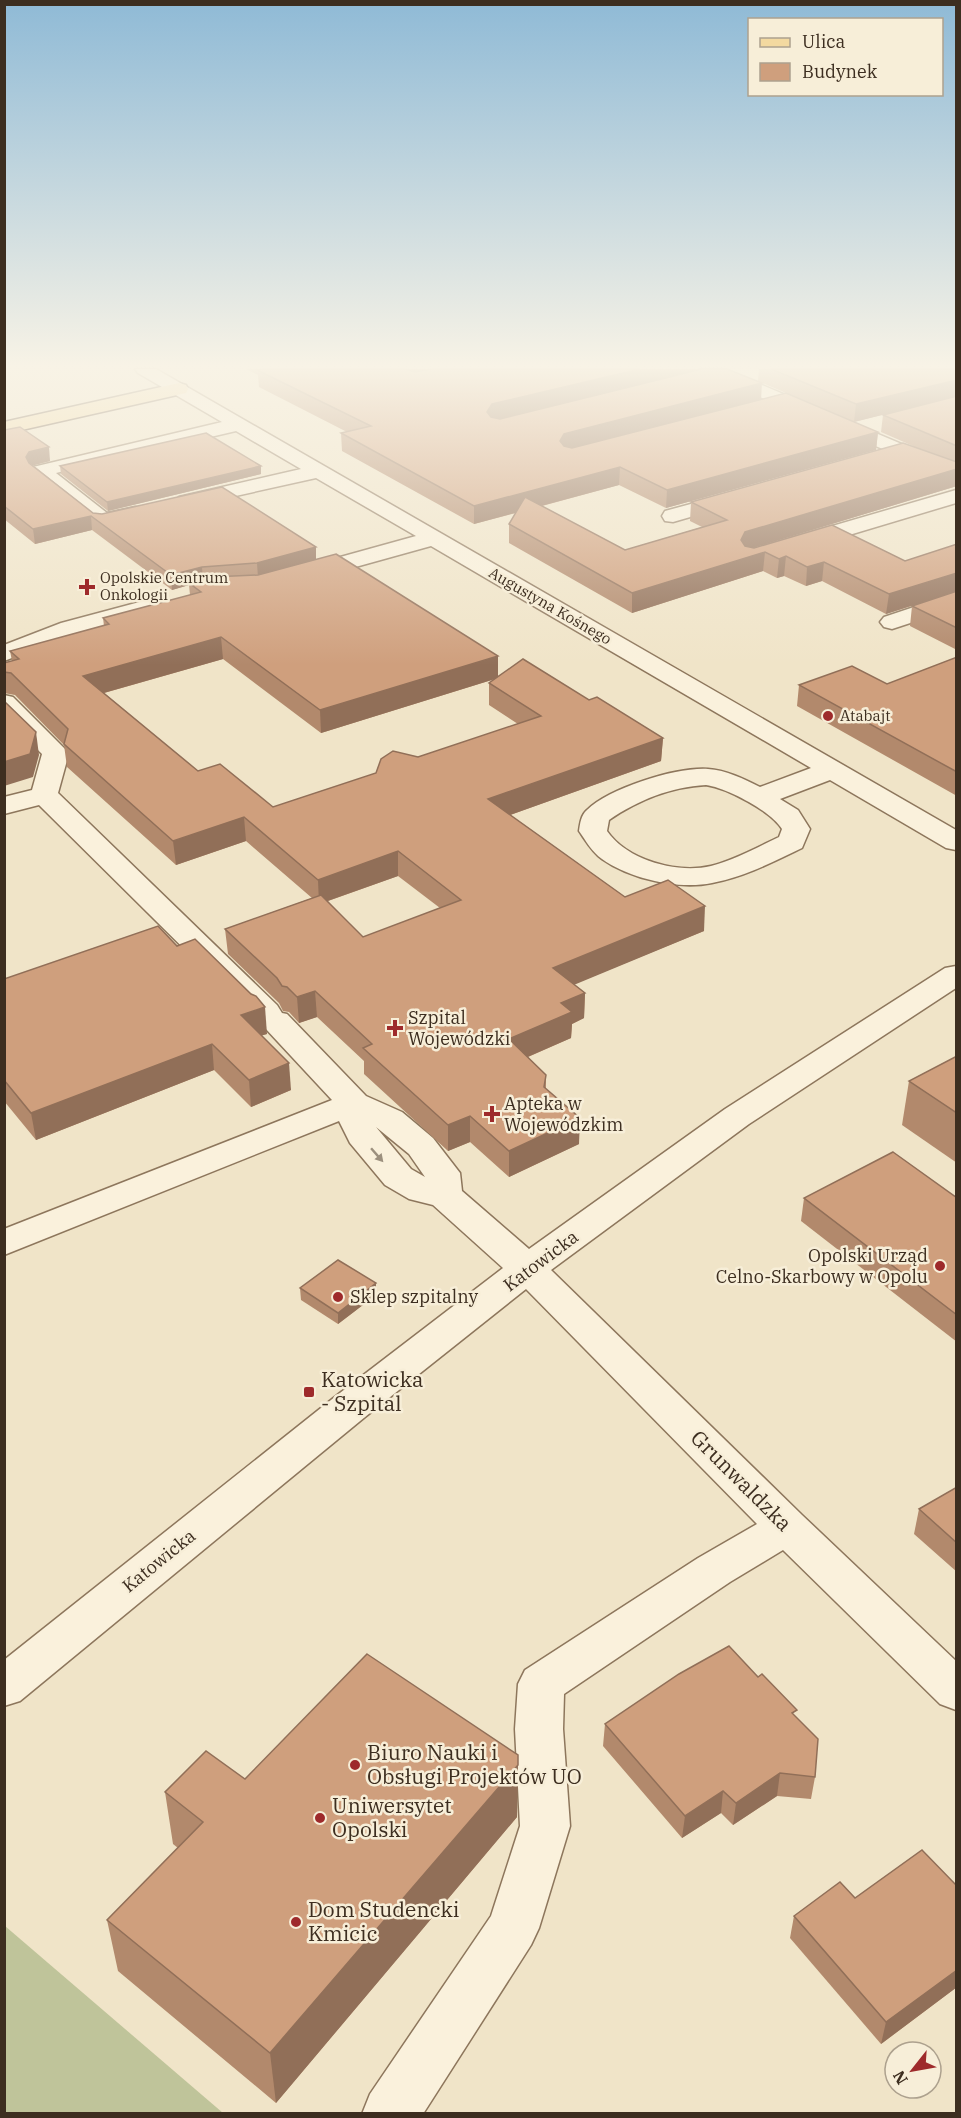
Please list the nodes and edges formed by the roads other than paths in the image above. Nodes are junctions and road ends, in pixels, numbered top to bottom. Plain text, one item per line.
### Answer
1 (53, 468) edge
2 (313, 468) edge
3 (942, 468) edge
4 (318, 471) junction
5 (957, 474) edge
6 (752, 494) edge
7 (957, 496) edge
8 (673, 516) dead end
9 (434, 538) junction
10 (775, 551) edge
11 (281, 580) edge
12 (957, 600) edge
13 (167, 601) edge
14 (892, 622) dead end
15 (4, 654) edge
16 (4, 702) edge
17 (831, 770) junction
18 (44, 795) junction
19 (759, 797) junction
20 (4, 806) edge
21 (957, 842) edge
22 (957, 975) edge
23 (354, 1103) junction
24 (4, 1243) edge
25 (528, 1269) junction
26 (787, 1527) junction
27 (4, 1687) edge
28 (957, 1690) edge
29 (390, 2114) edge

1 - 4 street
2 - 4 street, Augustyna Kośnego
3 - 5 street
4 - 9 street, Augustyna Kośnego
6 - 8 street
7 - 10 street
9 - 11 street
9 - 17 street, Augustyna Kośnego
12 - 14 street
13 - 15 street
16 - 18 street
17 - 19 street
17 - 21 street, Augustyna Kośnego
18 - 20 street
18 - 23 street
19 - 19 street
22 - 25 street, Katowicka
23 - 24 street
23 - 25 street, Grunwaldzka
25 - 26 street, Grunwaldzka
25 - 27 street, Katowicka
26 - 28 street, Grunwaldzka
26 - 29 street

